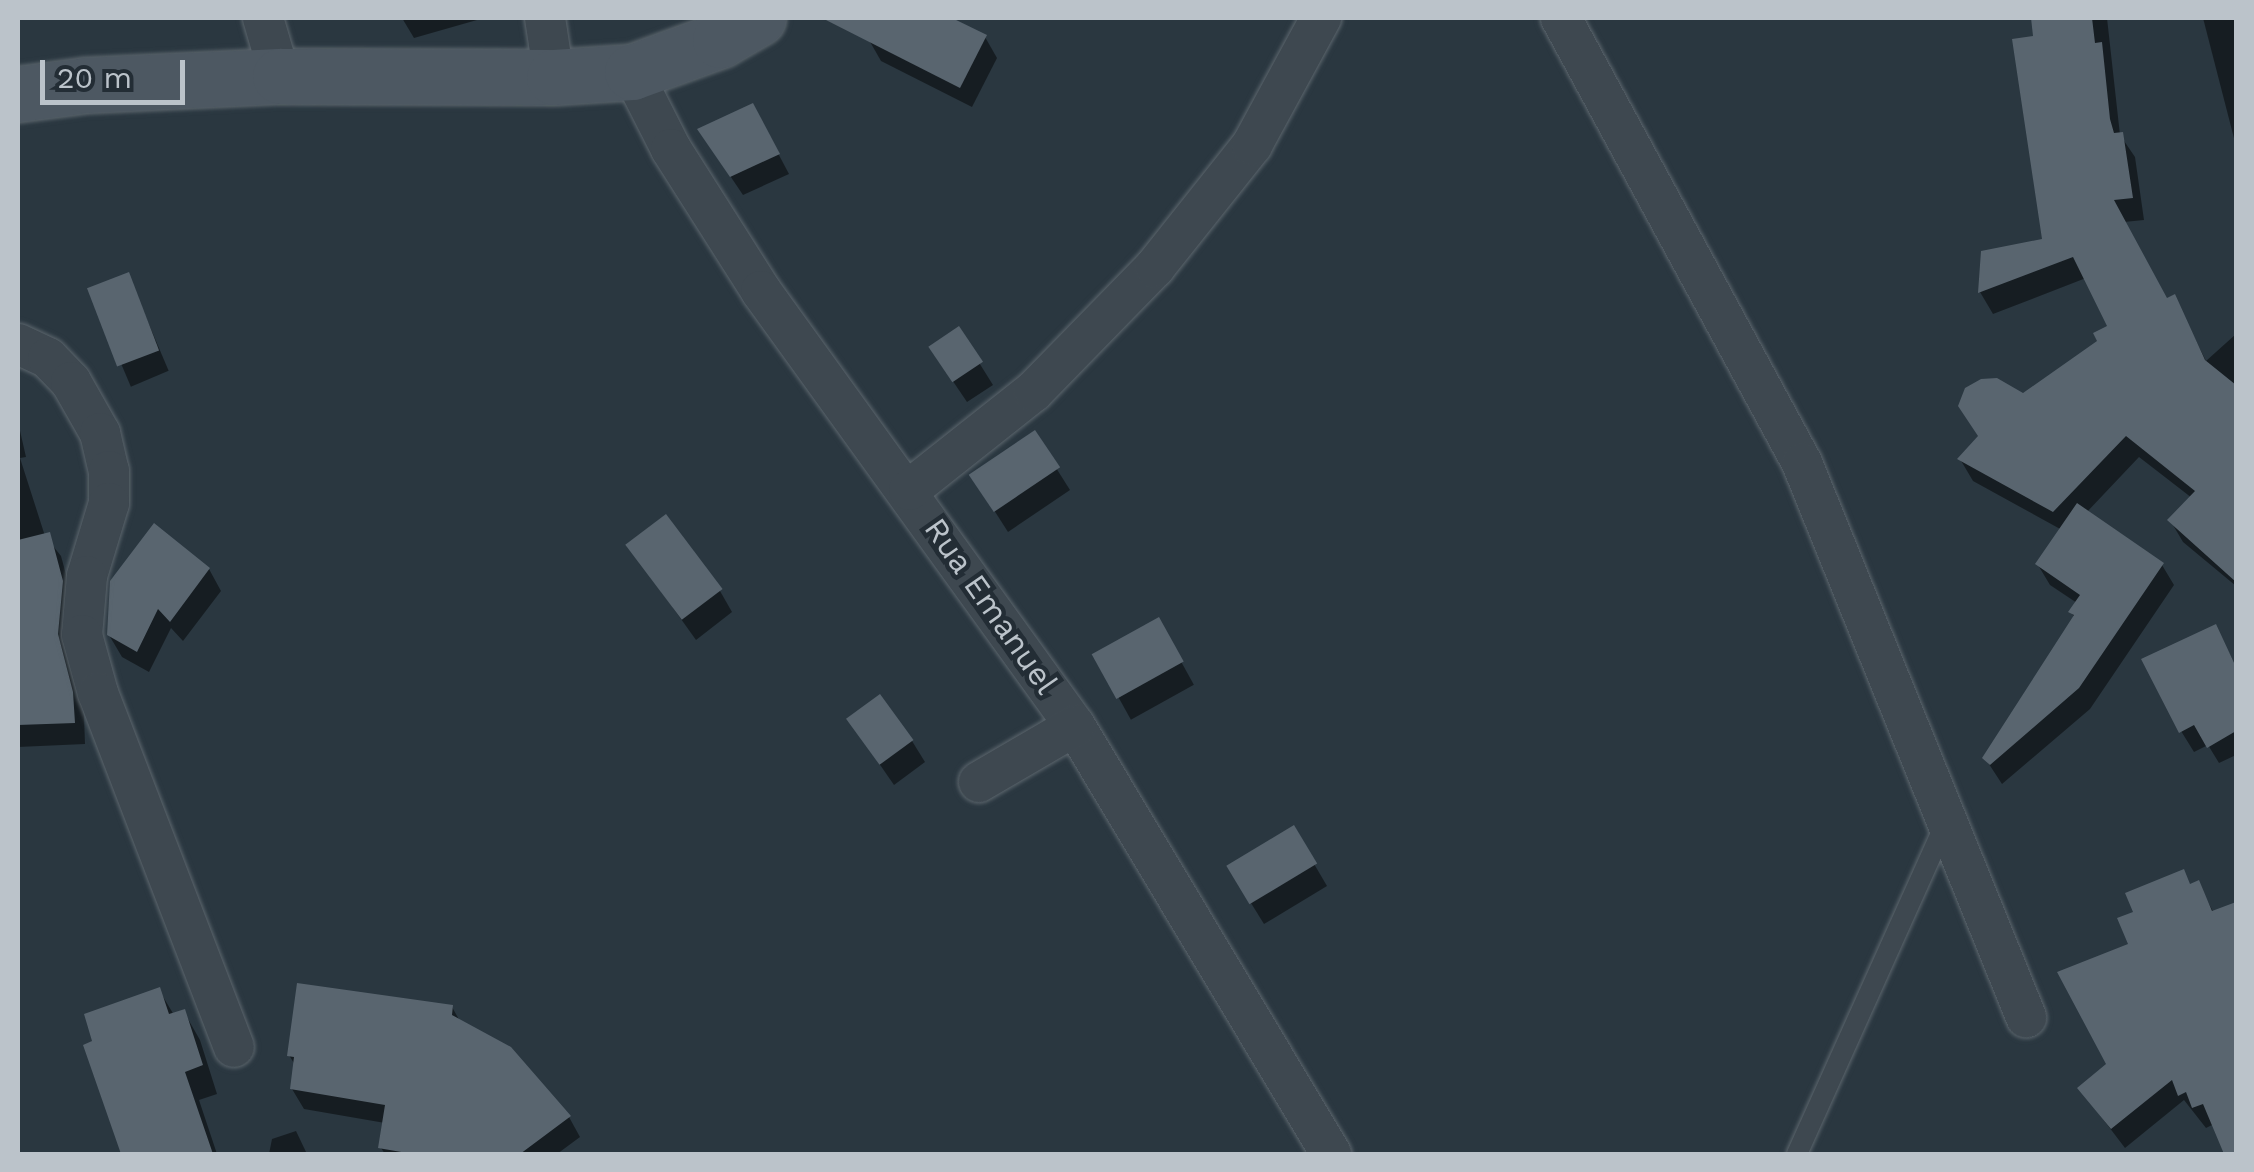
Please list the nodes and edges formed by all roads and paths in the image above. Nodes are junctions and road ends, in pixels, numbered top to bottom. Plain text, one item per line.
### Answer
1 (264, 18) edge
2 (544, 18) edge
3 (758, 18) edge
4 (1321, 18) edge
5 (1561, 18) edge
6 (632, 72) junction
7 (280, 76) junction
8 (554, 77) junction
9 (18, 94) edge
10 (18, 344) edge
11 (908, 490) junction
12 (1075, 726) junction
13 (978, 782) dead end
14 (1946, 822) junction
15 (2026, 1017) dead end
16 (234, 1047) dead end
17 (1331, 1154) edge
18 (1797, 1154) edge

1 - 7 street
2 - 8 street
3 - 6 street
4 - 11 street
5 - 14 street
6 - 8 street
6 - 11 street, Rua Emanuel
7 - 8 street
7 - 9 street
10 - 16 street
11 - 12 street, Rua Emanuel
12 - 13 street
12 - 17 street, Rua Emanuel
14 - 15 street
14 - 18 lane

